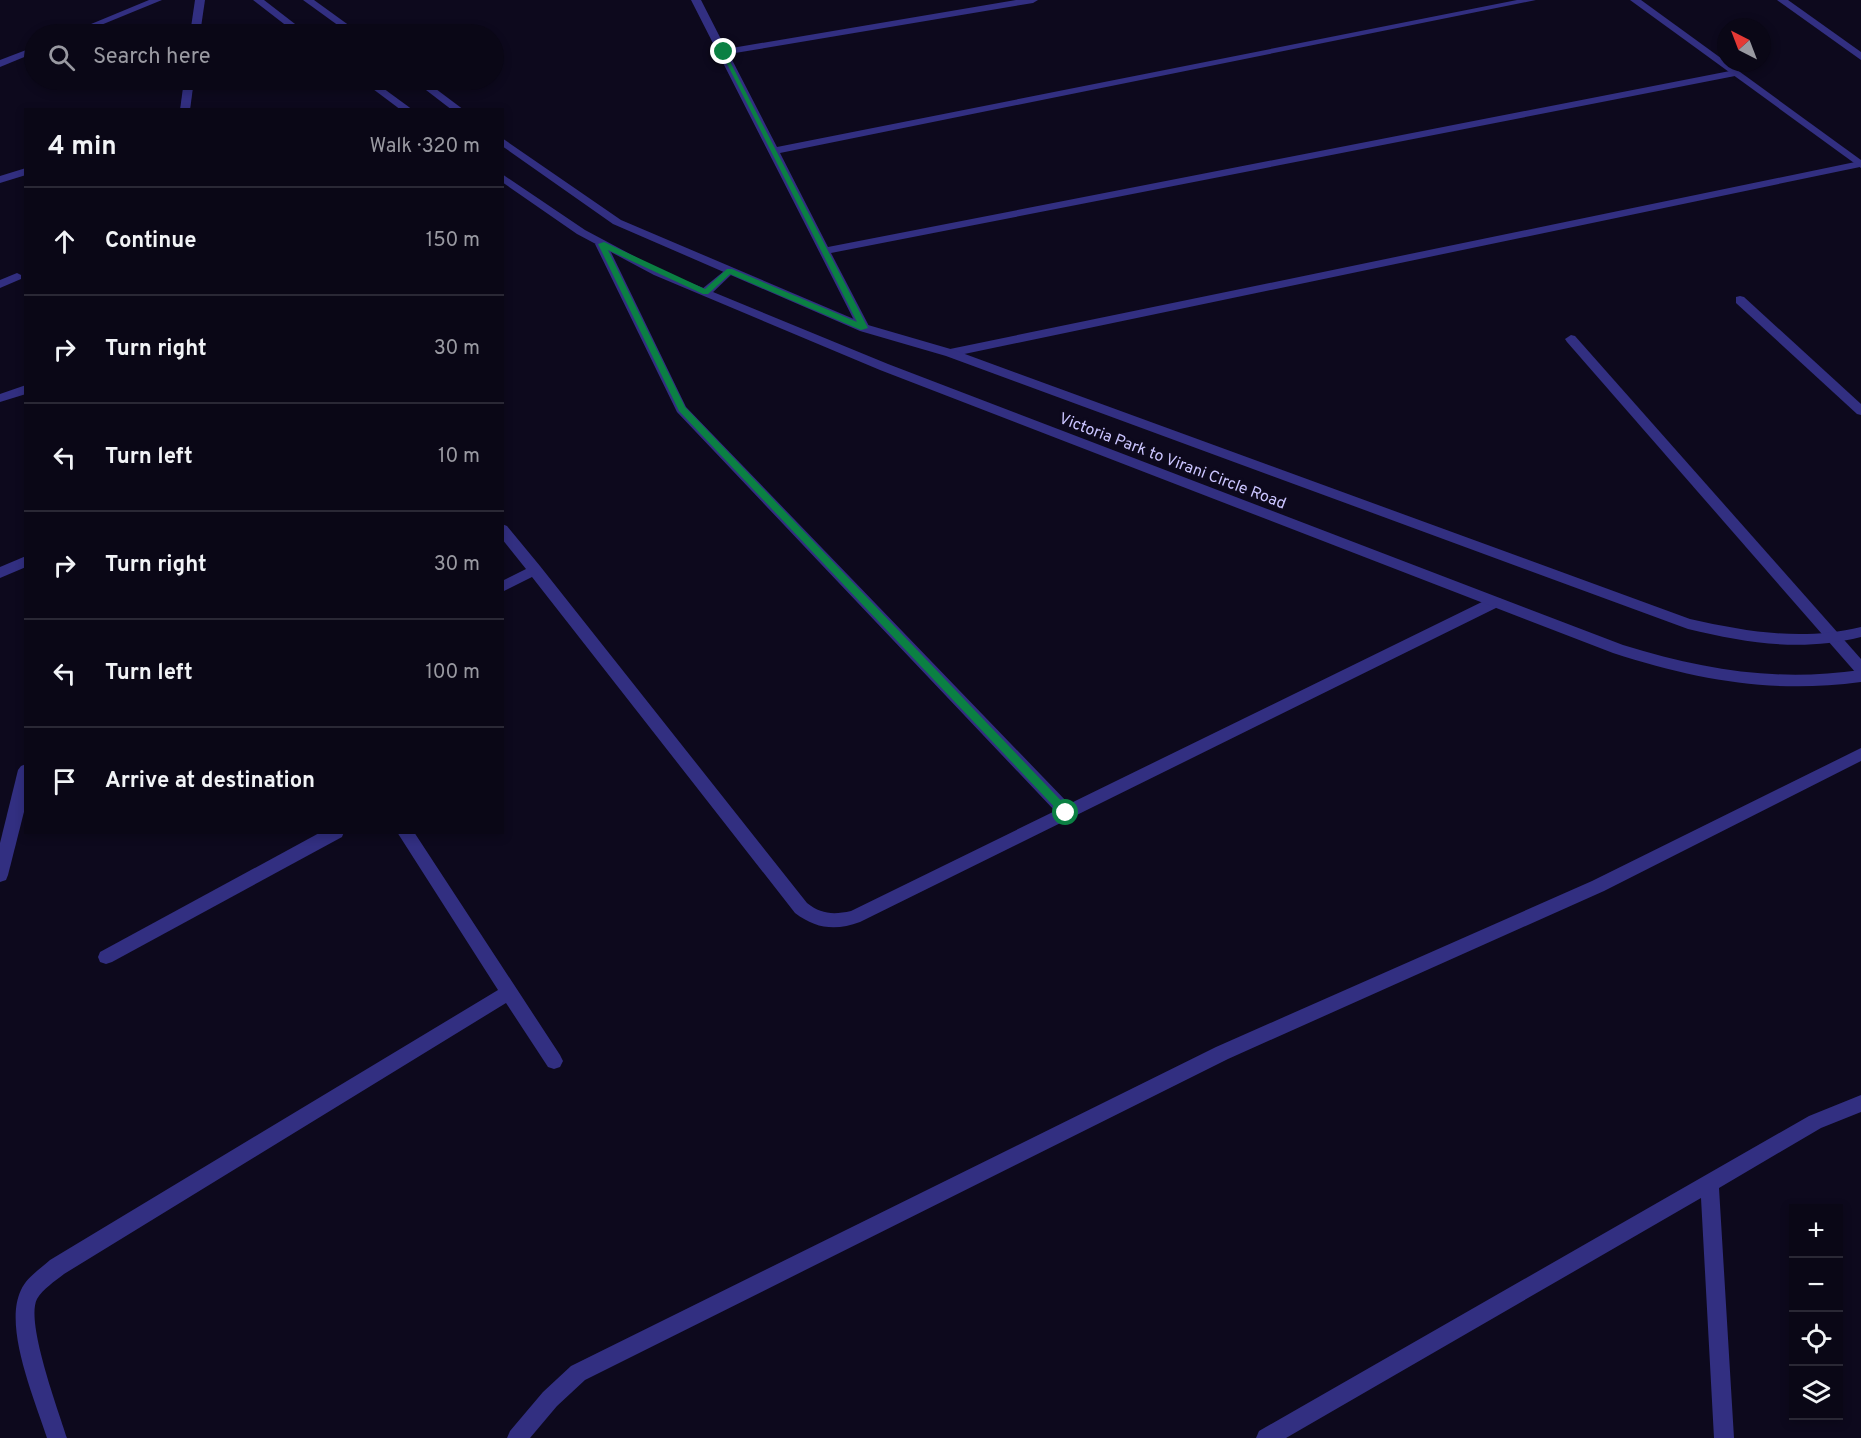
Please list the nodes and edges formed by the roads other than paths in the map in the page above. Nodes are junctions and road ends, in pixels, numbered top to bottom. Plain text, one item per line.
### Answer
1 (157, 0) edge
2 (200, 0) edge
3 (258, 0) edge
4 (308, 0) edge
5 (696, 0) edge
6 (1033, 0) edge
7 (1531, 0) edge
8 (1635, 0) edge
9 (1782, 0) edge
10 (97, 24) edge
11 (196, 24) edge
12 (290, 24) edge
13 (342, 24) edge
14 (724, 52) junction
15 (24, 54) edge
16 (1861, 57) edge
17 (0, 64) edge
18 (1735, 73) junction
19 (188, 90) edge
20 (380, 90) edge
21 (432, 90) edge
22 (185, 108) edge
23 (405, 108) edge
24 (456, 108) edge
25 (504, 142) edge
26 (775, 152) junction
27 (1860, 165) edge
28 (24, 172) edge
29 (504, 178) edge
30 (0, 180) edge
31 (601, 244) junction
32 (826, 251) junction
33 (729, 271) junction
34 (18, 277) dead end
35 (0, 284) edge
36 (706, 292) junction
37 (1740, 300) dead end
38 (864, 328) junction
39 (1571, 339) dead end
40 (950, 353) junction
41 (24, 390) edge
42 (0, 398) edge
43 (1861, 411) edge
44 (504, 531) edge
45 (24, 562) edge
46 (536, 570) junction
47 (0, 573) edge
48 (504, 586) edge
49 (1495, 602) junction
50 (1861, 632) edge
51 (1837, 639) junction
52 (1861, 669) edge
53 (1861, 676) edge
54 (1861, 754) edge
55 (24, 778) edge
56 (1066, 813) junction
57 (332, 834) edge
58 (406, 834) edge
59 (0, 875) edge
60 (106, 957) dead end
61 (509, 992) junction
62 (554, 1061) dead end
63 (1861, 1103) edge
64 (1709, 1183) junction
65 (57, 1438) edge
66 (517, 1438) edge
67 (1266, 1438) edge
68 (1724, 1438) edge

1 - 10 street
2 - 11 street
3 - 12 street
4 - 13 street
5 - 14 street
6 - 14 street
7 - 26 street
8 - 18 street
9 - 16 street
14 - 26 street
15 - 17 street
18 - 27 street
18 - 32 street
19 - 22 street
20 - 23 street
21 - 24 street
25 - 33 street, Victoria Park to Virani Circle Road
26 - 32 street
27 - 40 street
28 - 30 street
29 - 31 street, Victoria Park to Virani Circle Road
31 - 36 street, Victoria Park to Virani Circle Road
31 - 56 street
32 - 38 street
33 - 36 street
33 - 38 street, Victoria Park to Virani Circle Road
34 - 35 street
36 - 49 street, Victoria Park to Virani Circle Road
37 - 43 street
38 - 40 street, Victoria Park to Virani Circle Road
39 - 51 street
40 - 51 street, Victoria Park to Virani Circle Road
41 - 42 street
44 - 46 street
45 - 47 street
46 - 48 street
46 - 56 street
49 - 53 street, Victoria Park to Virani Circle Road
49 - 56 street
50 - 51 street, Victoria Park to Virani Circle Road
51 - 52 street
54 - 66 street
55 - 59 street
57 - 60 street
58 - 61 street
61 - 62 street
61 - 65 street
63 - 64 street
64 - 67 street
64 - 68 street

